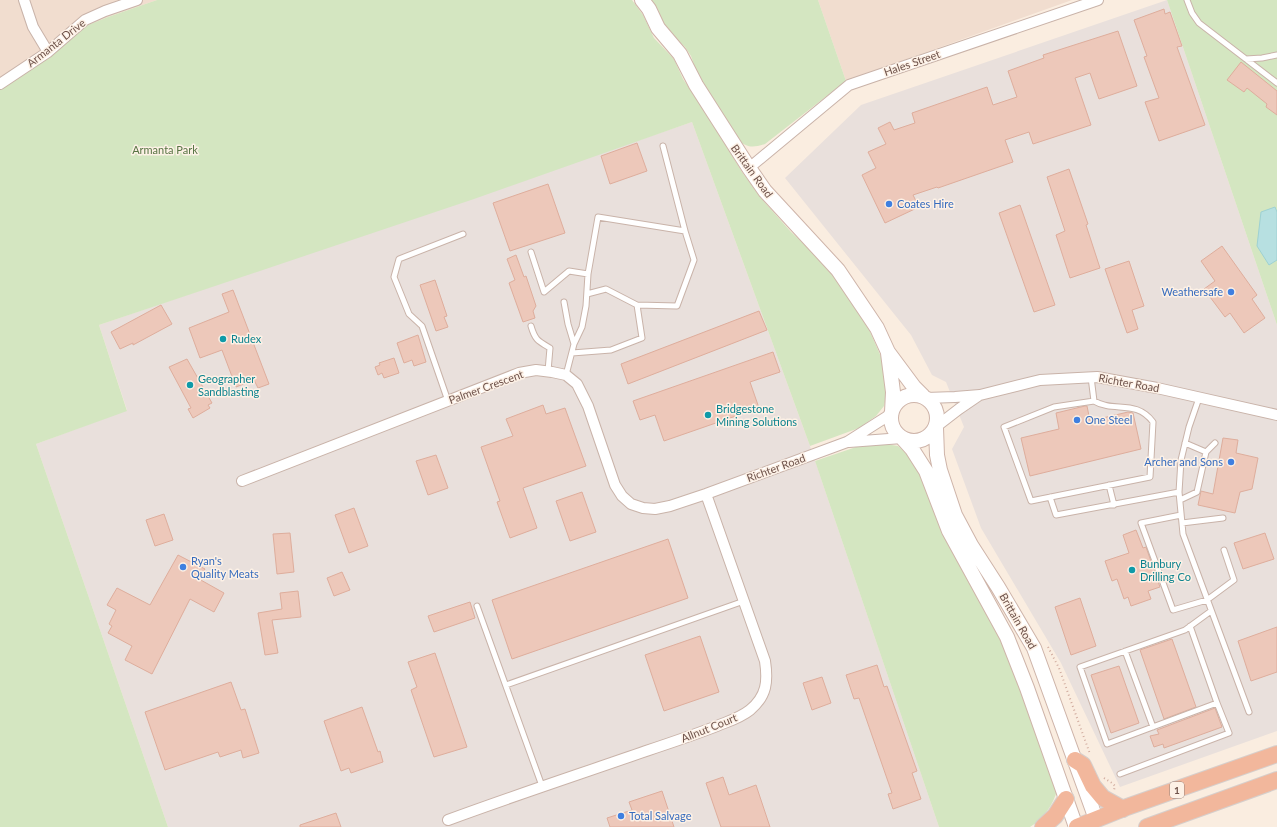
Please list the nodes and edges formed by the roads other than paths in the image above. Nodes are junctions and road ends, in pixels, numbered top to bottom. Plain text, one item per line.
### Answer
1 (24, 0) edge
2 (137, 0) edge
3 (642, 0) edge
4 (1098, 0) edge
5 (1187, 0) edge
6 (48, 52) junction
7 (1277, 54) edge
8 (1246, 59) junction
9 (1277, 83) edge
10 (0, 84) edge
11 (663, 146) dead end
12 (749, 168) junction
13 (685, 231) junction
14 (463, 234) dead end
15 (531, 252) dead end
16 (588, 274) junction
17 (587, 294) junction
18 (564, 302) dead end
19 (637, 305) junction
20 (531, 326) dead end
21 (574, 344) junction
22 (888, 352) junction
23 (572, 354) junction
24 (548, 371) junction
25 (566, 375) junction
26 (1091, 377) junction
27 (980, 395) junction
28 (924, 397) junction
29 (1199, 398) junction
30 (448, 401) junction
31 (1094, 401) junction
32 (892, 413) junction
33 (1277, 415) edge
34 (936, 427) junction
35 (902, 439) junction
36 (847, 442) junction
37 (1185, 443) junction
38 (1215, 443) dead end
39 (1206, 452) junction
40 (242, 481) dead end
41 (1109, 485) junction
42 (1179, 492) junction
43 (706, 494) junction
44 (1050, 497) junction
45 (1180, 500) junction
46 (1114, 504) junction
47 (1181, 514) junction
48 (1223, 518) dead end
49 (1182, 523) junction
50 (1224, 550) dead end
51 (1207, 600) junction
52 (744, 601) junction
53 (477, 606) dead end
54 (1211, 611) junction
55 (1190, 626) junction
56 (1125, 651) junction
57 (506, 685) junction
58 (1217, 703) junction
59 (1249, 712) dead end
60 (1153, 727) junction
61 (1277, 754) edge
62 (1074, 760) junction
63 (1120, 774) dead end
64 (1277, 780) edge
65 (542, 786) junction
66 (1066, 799) junction
67 (1123, 809) junction
68 (1185, 814) junction
69 (448, 820) dead end
70 (1097, 823) edge
71 (1043, 827) edge
72 (1077, 827) edge
73 (1146, 827) edge
74 (1164, 827) edge

1 - 6 street
2 - 6 street, Armanta Drive
3 - 12 main road, Brittain Road
4 - 12 street, Hales Street
5 - 8 lane
6 - 10 street, Armanta Drive
7 - 8 lane
8 - 9 lane
11 - 13 lane
12 - 22 main road, Brittain Road
13 - 16 lane
13 - 19 lane
14 - 30 lane
15 - 16 lane
16 - 17 lane
17 - 19 lane
17 - 21 lane
18 - 21 lane
19 - 23 lane
20 - 24 lane
21 - 23 lane
22 - 28 main road, Brittain Road
22 - 32 main road, Brittain Road
23 - 25 lane
24 - 25 street, Palmer Crescent
24 - 30 street, Palmer Crescent
25 - 43 street
26 - 27 street, Richter Road
26 - 29 street, Richter Road
26 - 31 lane
27 - 28 street, Richter Road
27 - 34 street, Richter Road
28 - 32 main road
28 - 34 main road
29 - 33 street, Richter Road
29 - 37 lane
30 - 40 street, Palmer Crescent
31 - 41 lane
31 - 44 lane
32 - 35 main road
32 - 36 street, Richter Road
34 - 35 main road
34 - 62 main road, Brittain Road
35 - 36 street, Richter Road
35 - 66 main road, Brittain Road
36 - 43 street, Richter Road
37 - 39 lane
37 - 42 lane
38 - 39 lane
39 - 45 lane
41 - 44 lane
41 - 46 lane
42 - 45 lane
42 - 46 lane
43 - 52 street, Allnut Court
44 - 46 lane
45 - 47 lane
47 - 49 lane
47 - 51 lane
48 - 49 lane
49 - 51 lane
50 - 51 lane
51 - 54 lane
52 - 57 lane
52 - 65 street, Allnut Court
53 - 57 lane
54 - 55 lane
54 - 59 lane
55 - 56 lane
55 - 58 lane
56 - 60 lane
56 - 60 lane
57 - 65 lane
58 - 60 lane
58 - 63 lane
61 - 67 highway, 1
62 - 67 highway
62 - 70 main road, Brittain Road
64 - 68 highway, 1
65 - 69 street, Allnut Court
66 - 71 highway
66 - 72 main road, Brittain Road
67 - 70 highway, 1
68 - 73 highway, 1
68 - 74 highway, 1
70 - 72 highway, 1

